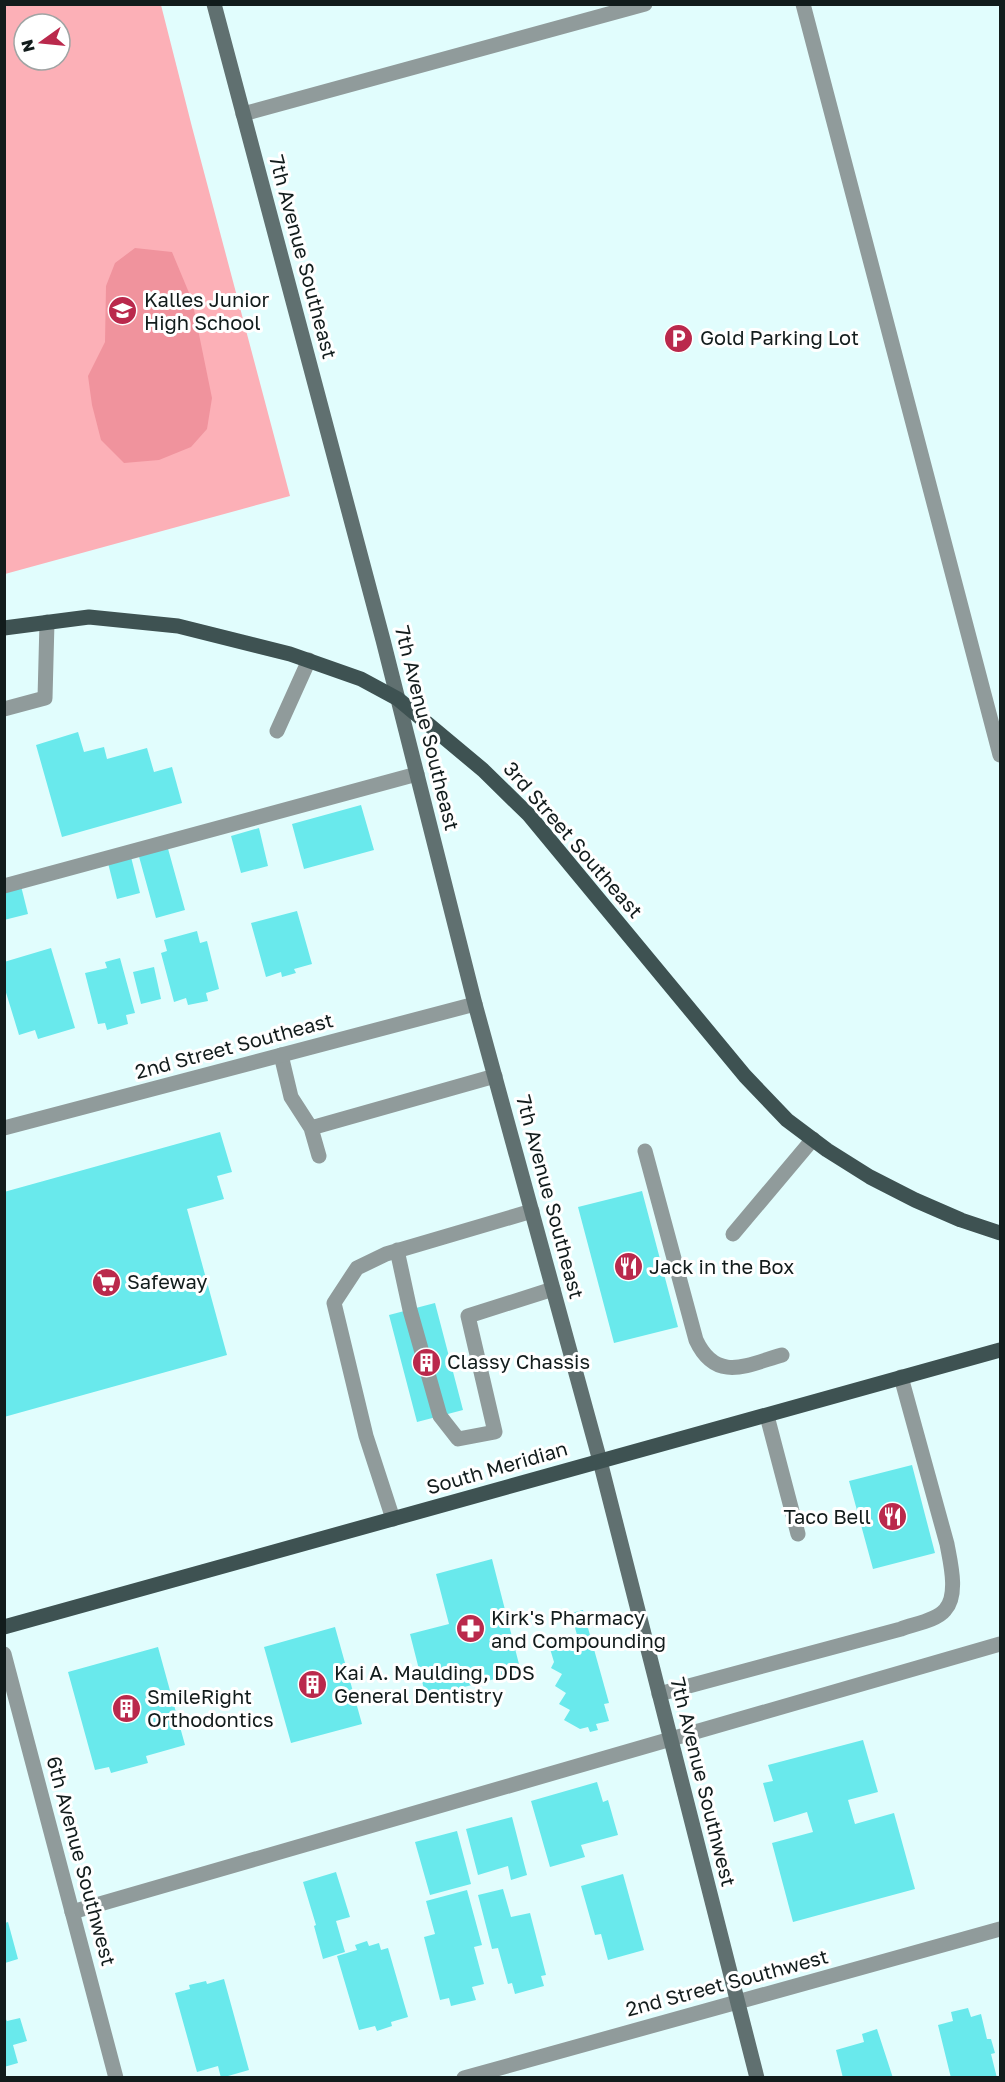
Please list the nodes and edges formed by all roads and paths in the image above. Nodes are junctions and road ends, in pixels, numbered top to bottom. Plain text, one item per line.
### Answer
1 (213, 4) edge
2 (645, 4) edge
3 (803, 4) edge
4 (243, 114) junction
5 (47, 622) junction
6 (4, 628) edge
7 (309, 660) junction
8 (398, 699) junction
9 (4, 709) edge
10 (277, 731) dead end
11 (1000, 755) edge
12 (417, 774) junction
13 (6, 882) edge
14 (475, 1004) junction
15 (281, 1055) junction
16 (495, 1076) junction
17 (4, 1128) edge
18 (311, 1128) junction
19 (813, 1139) junction
20 (645, 1151) dead end
21 (319, 1156) dead end
22 (532, 1211) junction
23 (1000, 1233) edge
24 (733, 1234) dead end
25 (397, 1250) junction
26 (553, 1289) junction
27 (1000, 1350) edge
28 (782, 1355) dead end
29 (901, 1377) junction
30 (768, 1416) junction
31 (600, 1461) junction
32 (393, 1519) junction
33 (798, 1534) dead end
34 (4, 1627) edge
35 (1000, 1644) edge
36 (4, 1654) edge
37 (659, 1694) junction
38 (670, 1740) junction
39 (72, 1912) junction
40 (1000, 1929) edge
41 (737, 2002) junction
42 (116, 2078) edge
43 (464, 2078) edge
44 (757, 2078) edge

1 - 4 street, 7th Avenue Southeast
2 - 4 street
3 - 11 street
4 - 8 street, 7th Avenue Southeast
5 - 6 main road, 3rd Street Southeast
5 - 7 main road, 3rd Street Southeast
5 - 9 street
7 - 8 main road, 3rd Street Southeast
7 - 10 street
8 - 12 street, 7th Avenue Southeast
8 - 19 main road, 3rd Street Southeast
12 - 13 street
12 - 14 street, 7th Avenue Southeast
14 - 15 street, 2nd Street Southeast
14 - 16 street, 7th Avenue Southeast
15 - 17 street, 2nd Street Southeast
15 - 18 street
16 - 18 street
16 - 22 street, 7th Avenue Southeast
18 - 21 street
19 - 23 main road, 3rd Street Southeast
19 - 24 street
20 - 28 street
22 - 25 street
22 - 26 street, 7th Avenue Southeast
25 - 26 street
25 - 32 street
26 - 31 street, 7th Avenue Southeast
27 - 29 main road, South Meridian
29 - 30 main road, South Meridian
29 - 37 street
30 - 31 main road, South Meridian
30 - 33 street
31 - 32 main road, South Meridian
31 - 37 street, 7th Avenue Southwest
32 - 34 main road, South Meridian
35 - 38 street
36 - 39 street, 6th Avenue Southwest
37 - 38 street, 7th Avenue Southwest
38 - 39 street
38 - 41 street, 7th Avenue Southwest
39 - 42 street, 6th Avenue Southwest
40 - 41 street, 2nd Street Southwest
41 - 43 street, 2nd Street Southwest
41 - 44 street, 7th Avenue Southwest

